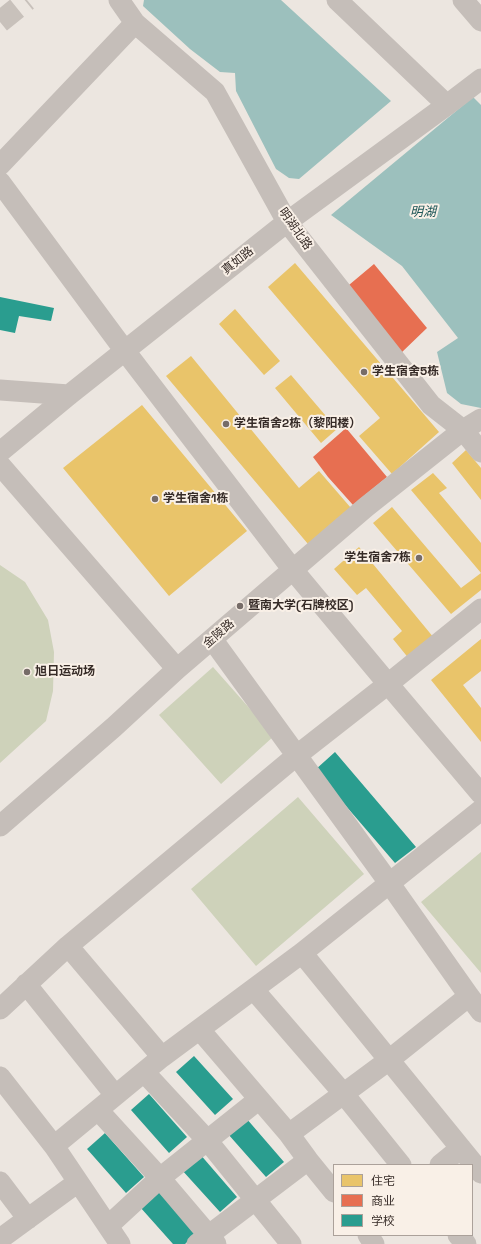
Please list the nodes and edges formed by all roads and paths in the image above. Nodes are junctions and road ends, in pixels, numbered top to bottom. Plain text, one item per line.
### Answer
1 (119, 0) edge
2 (463, 0) edge
3 (349, 4) edge
4 (481, 21) edge
5 (135, 23) junction
6 (481, 79) edge
7 (447, 105) junction
8 (0, 165) edge
9 (0, 182) edge
10 (287, 222) junction
11 (125, 351) junction
12 (0, 390) edge
13 (69, 395) junction
14 (481, 419) edge
15 (464, 430) junction
16 (0, 452) edge
17 (481, 452) edge
18 (0, 465) edge
19 (293, 570) junction
20 (481, 609) edge
21 (212, 640) junction
22 (178, 669) junction
23 (388, 684) junction
24 (296, 756) junction
25 (481, 794) edge
26 (481, 810) edge
27 (0, 826) edge
28 (390, 884) junction
29 (68, 946) junction
30 (302, 953) junction
31 (26, 984) junction
32 (254, 990) junction
33 (475, 1004) edge
34 (0, 1009) edge
35 (200, 1030) junction
36 (162, 1058) junction
37 (389, 1060) junction
38 (145, 1073) junction
39 (0, 1077) edge
40 (343, 1093) junction
41 (115, 1095) junction
42 (258, 1100) junction
43 (98, 1110) junction
44 (289, 1134) junction
45 (207, 1140) junction
46 (54, 1146) junction
47 (474, 1159) edge
48 (308, 1160) junction
49 (400, 1164) edge
50 (446, 1164) edge
51 (160, 1178) junction
52 (0, 1182) edge
53 (78, 1182) junction
54 (333, 1191) edge
55 (254, 1200) junction
56 (28, 1219) junction
57 (108, 1226) junction
58 (459, 1236) edge
59 (0, 1239) edge
60 (207, 1241) edge
61 (120, 1244) edge
62 (291, 1244) edge
63 (466, 1244) edge

1 - 5 street, 明湖北路
2 - 4 street
3 - 7 street
5 - 8 street
5 - 10 street, 明湖北路
6 - 7 street, 真如路
7 - 10 street, 真如路
9 - 11 street
10 - 11 street, 真如路
10 - 15 street, 明湖北路
11 - 13 street, 真如路
11 - 19 street
12 - 13 street
13 - 16 street, 真如路
14 - 15 street, 金陵路
15 - 17 street, 明湖北路
15 - 19 street, 金陵路
18 - 22 street
19 - 21 street, 金陵路
19 - 23 street
20 - 23 street
21 - 22 street, 金陵路
21 - 24 street
22 - 27 street, 金陵路
23 - 24 street
23 - 25 street
24 - 28 street
24 - 29 street
26 - 28 street
28 - 30 street
28 - 33 street
29 - 31 street
29 - 36 street
30 - 32 street
30 - 37 street
31 - 34 street
31 - 41 street
32 - 35 street
32 - 40 street
33 - 37 street
35 - 36 street
35 - 42 street
36 - 38 street
37 - 40 street
37 - 47 street
38 - 41 street
38 - 45 street
39 - 46 street
40 - 44 street
40 - 49 street
41 - 43 street
42 - 44 street
42 - 45 street
43 - 46 street
43 - 51 street
44 - 48 street
45 - 51 street
45 - 55 street
46 - 53 street
47 - 50 street
48 - 54 street
48 - 55 street
51 - 57 street
51 - 60 street
52 - 56 street
53 - 56 street
53 - 57 street
55 - 60 street
55 - 62 street
56 - 59 street
57 - 61 street
58 - 63 street

